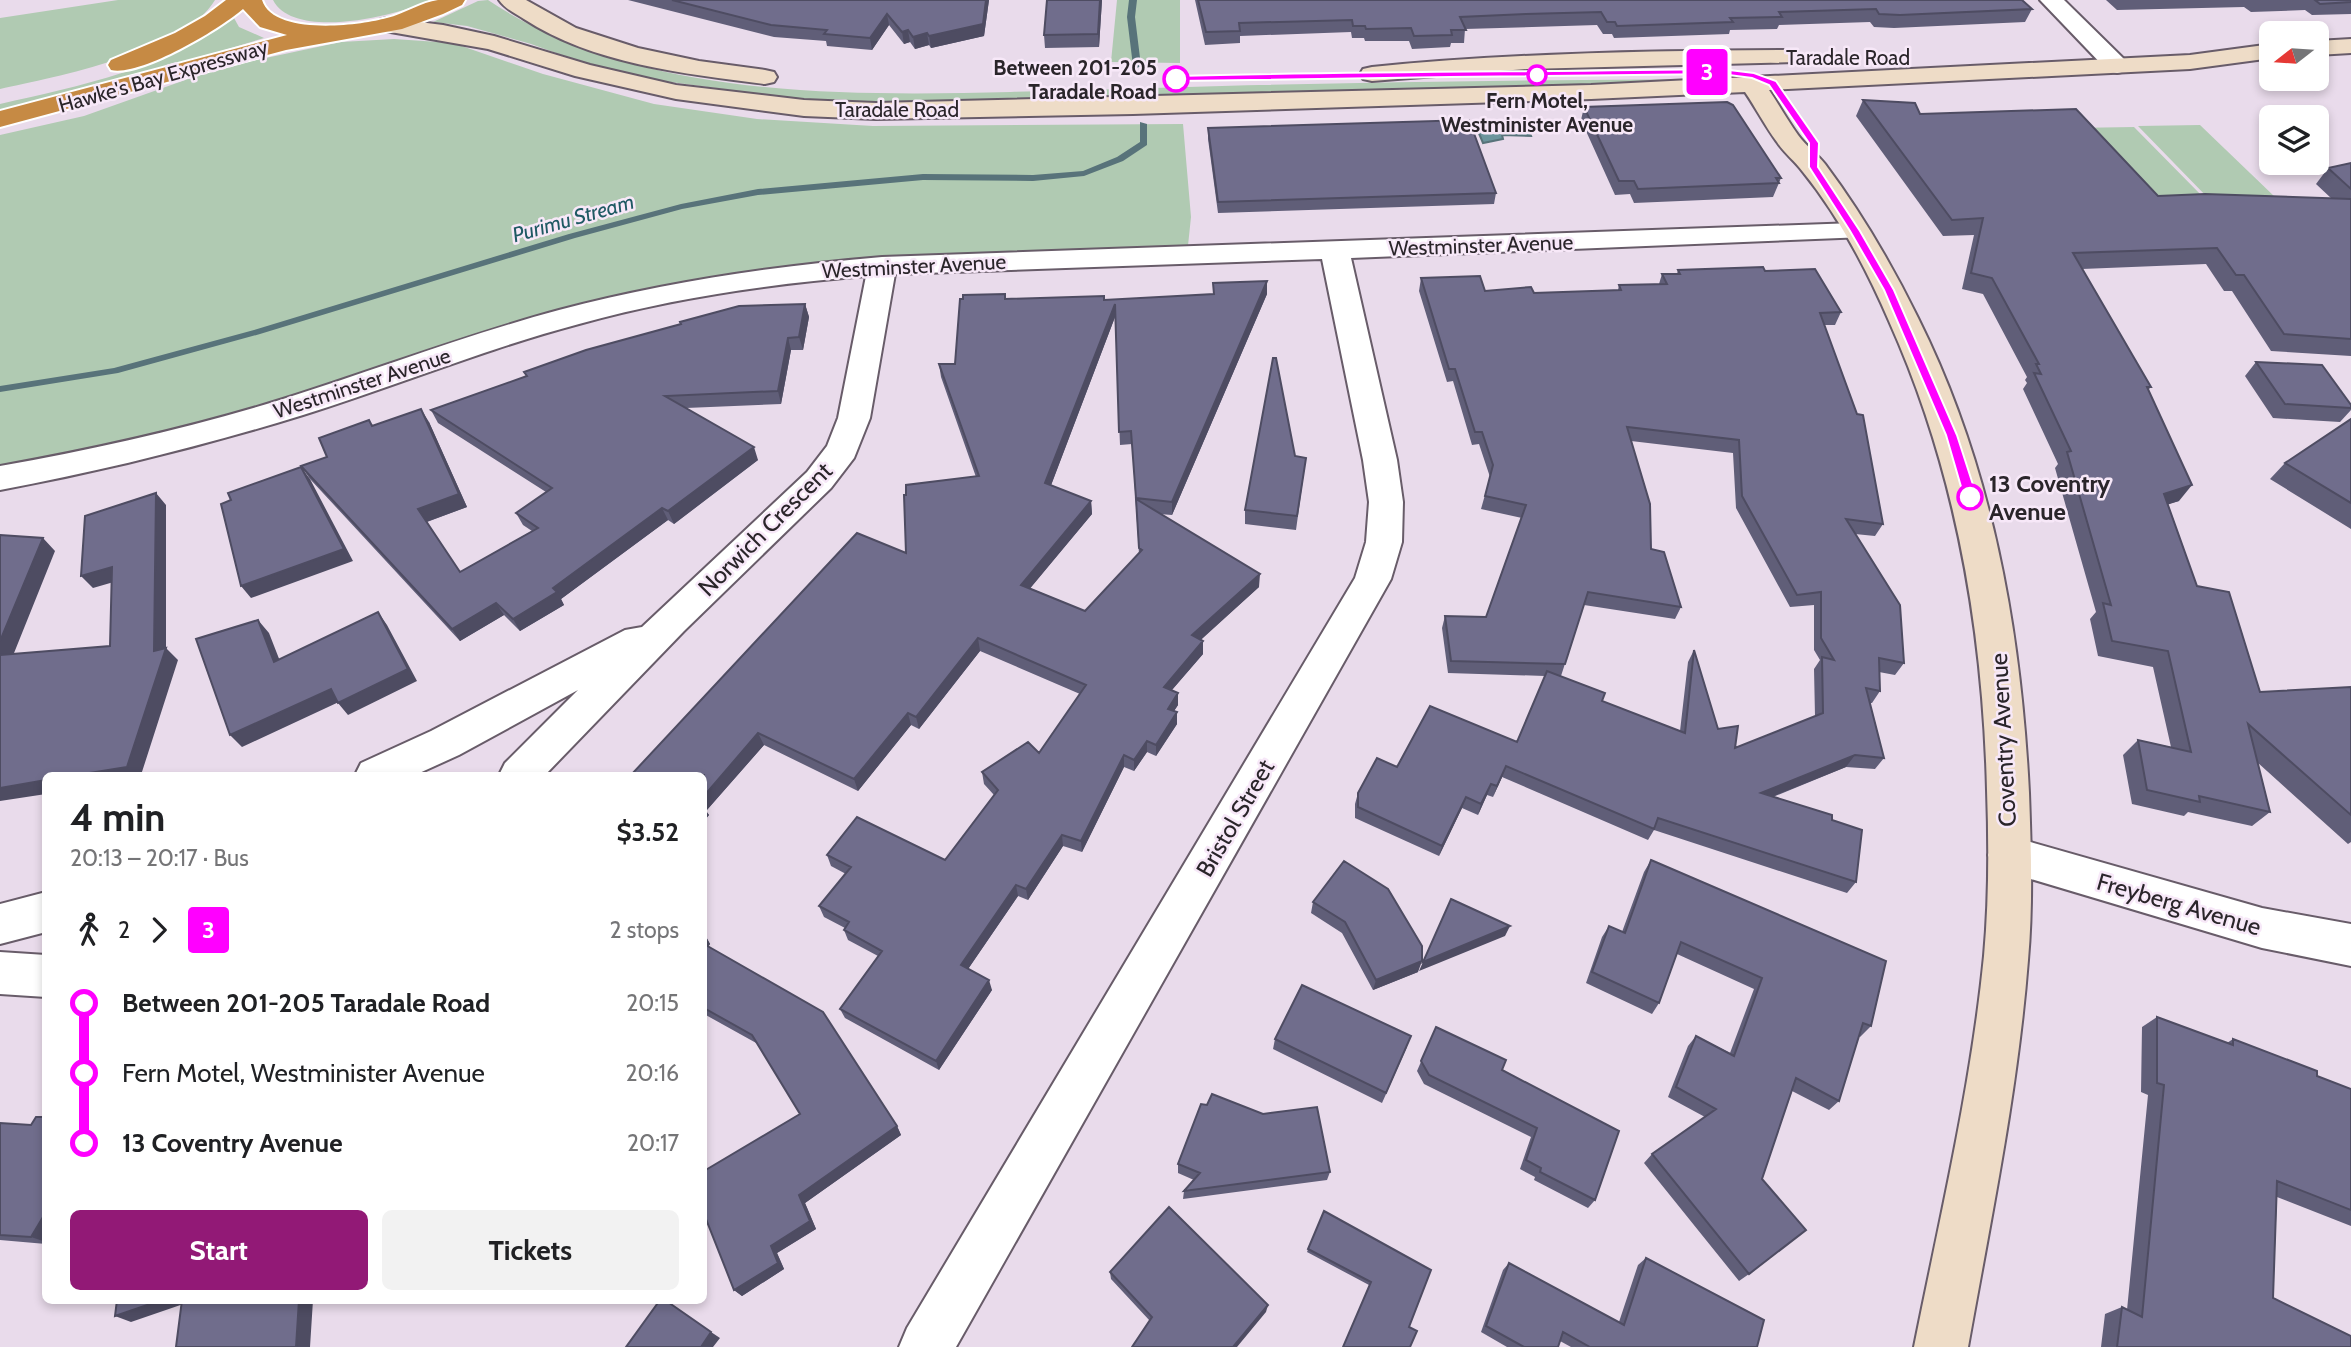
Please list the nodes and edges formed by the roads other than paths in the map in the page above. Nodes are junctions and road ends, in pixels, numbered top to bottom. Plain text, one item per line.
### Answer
1 (240, 0) edge
2 (251, 0) edge
3 (454, 0) edge
4 (510, 0) edge
5 (2051, 0) edge
6 (387, 25) junction
7 (327, 34) junction
8 (2351, 46) edge
9 (2329, 47) edge
10 (2259, 52) edge
11 (1946, 56) junction
12 (1808, 57) dead end
13 (1836, 57) dead end
14 (2109, 57) junction
15 (793, 80) dead end
16 (1759, 81) junction
17 (1591, 92) junction
18 (0, 97) edge
19 (0, 119) edge
20 (1832, 197) junction
21 (1855, 231) junction
22 (1335, 250) junction
23 (882, 266) junction
24 (0, 478) edge
25 (671, 621) junction
26 (382, 772) edge
27 (522, 772) edge
28 (2009, 855) junction
29 (42, 913) edge
30 (0, 924) edge
31 (2351, 945) edge
32 (0, 972) edge
33 (42, 976) edge
34 (926, 1347) edge
35 (1941, 1347) edge

1 - 18 highway, Hawke's Bay Expressway
2 - 7 highway
3 - 6 highway
4 - 15 main road
5 - 14 street
6 - 7 highway
6 - 17 main road, Taradale Road
7 - 19 highway, Hawke's Bay Expressway
8 - 9 main road
10 - 14 main road, Taradale Road
11 - 13 main road, Taradale Road
11 - 14 main road, Taradale Road
11 - 16 main road, Taradale Road
12 - 16 main road, Taradale Road
14 - 16 main road, Taradale Road
16 - 17 main road, Taradale Road
16 - 20 main road, Coventry Avenue
17 - 20 main road
20 - 21 main road, Coventry Avenue
21 - 22 street, Westminster Avenue
21 - 28 main road, Coventry Avenue
22 - 23 street, Westminster Avenue
22 - 34 street, Bristol Street
23 - 24 street, Westminster Avenue
23 - 25 street, Norwich Crescent
25 - 26 street, Norwich Crescent
25 - 27 street, Norwich Crescent
28 - 31 street, Freyberg Avenue
28 - 35 main road, Coventry Avenue
29 - 30 street
32 - 33 street

